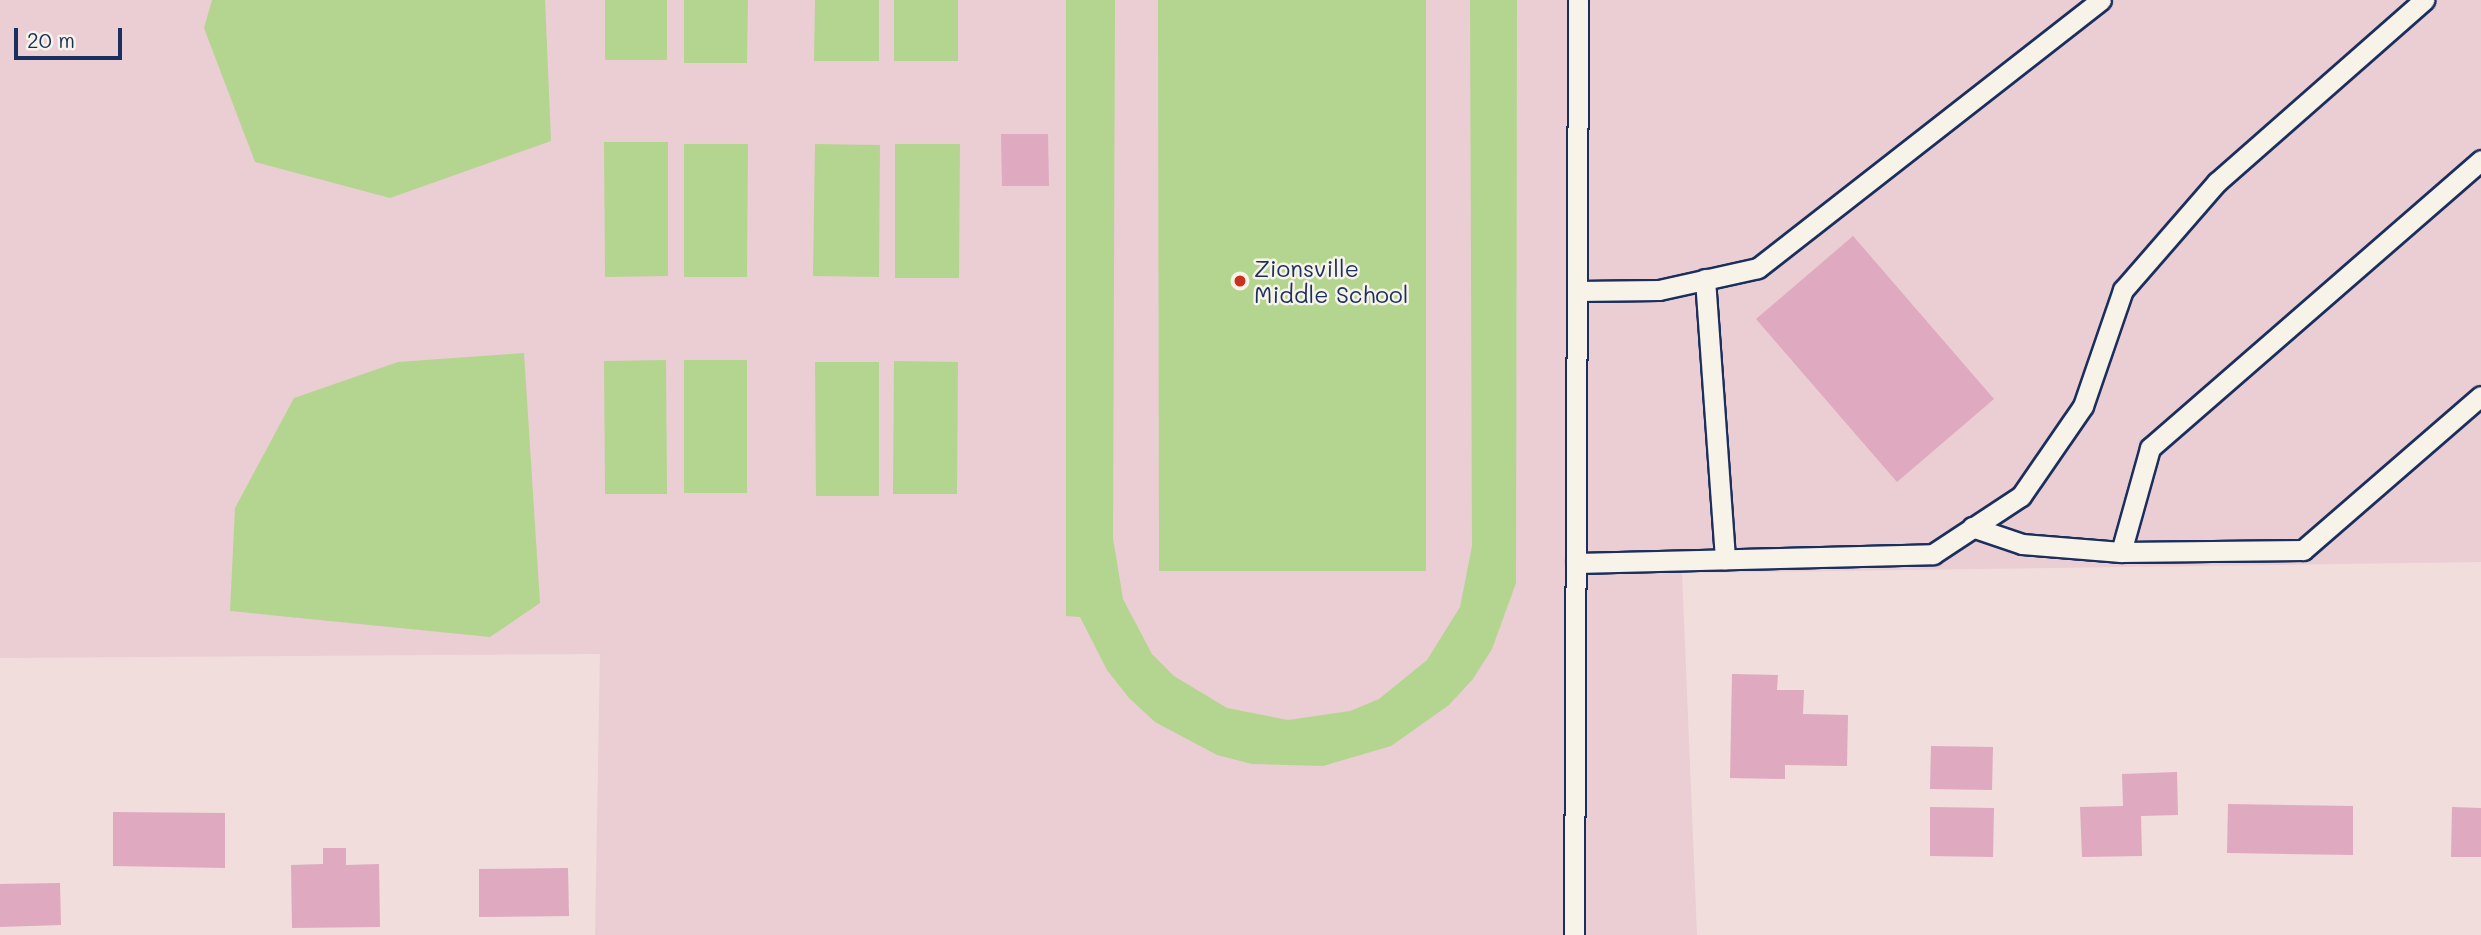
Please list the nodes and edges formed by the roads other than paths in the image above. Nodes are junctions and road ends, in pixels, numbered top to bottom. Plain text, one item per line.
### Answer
1 (1578, 0) edge
2 (2101, 0) edge
3 (2424, 0) edge
4 (2481, 160) edge
5 (1705, 279) junction
6 (1577, 291) junction
7 (2481, 396) edge
8 (1972, 527) junction
9 (2121, 552) junction
10 (1725, 559) junction
11 (1576, 563) junction
12 (1574, 935) edge

1 - 6 lane
2 - 5 lane
3 - 8 lane
4 - 9 lane
5 - 6 lane
5 - 10 lane
6 - 11 lane
7 - 9 lane
8 - 9 lane
8 - 10 lane
10 - 11 lane
11 - 12 lane

